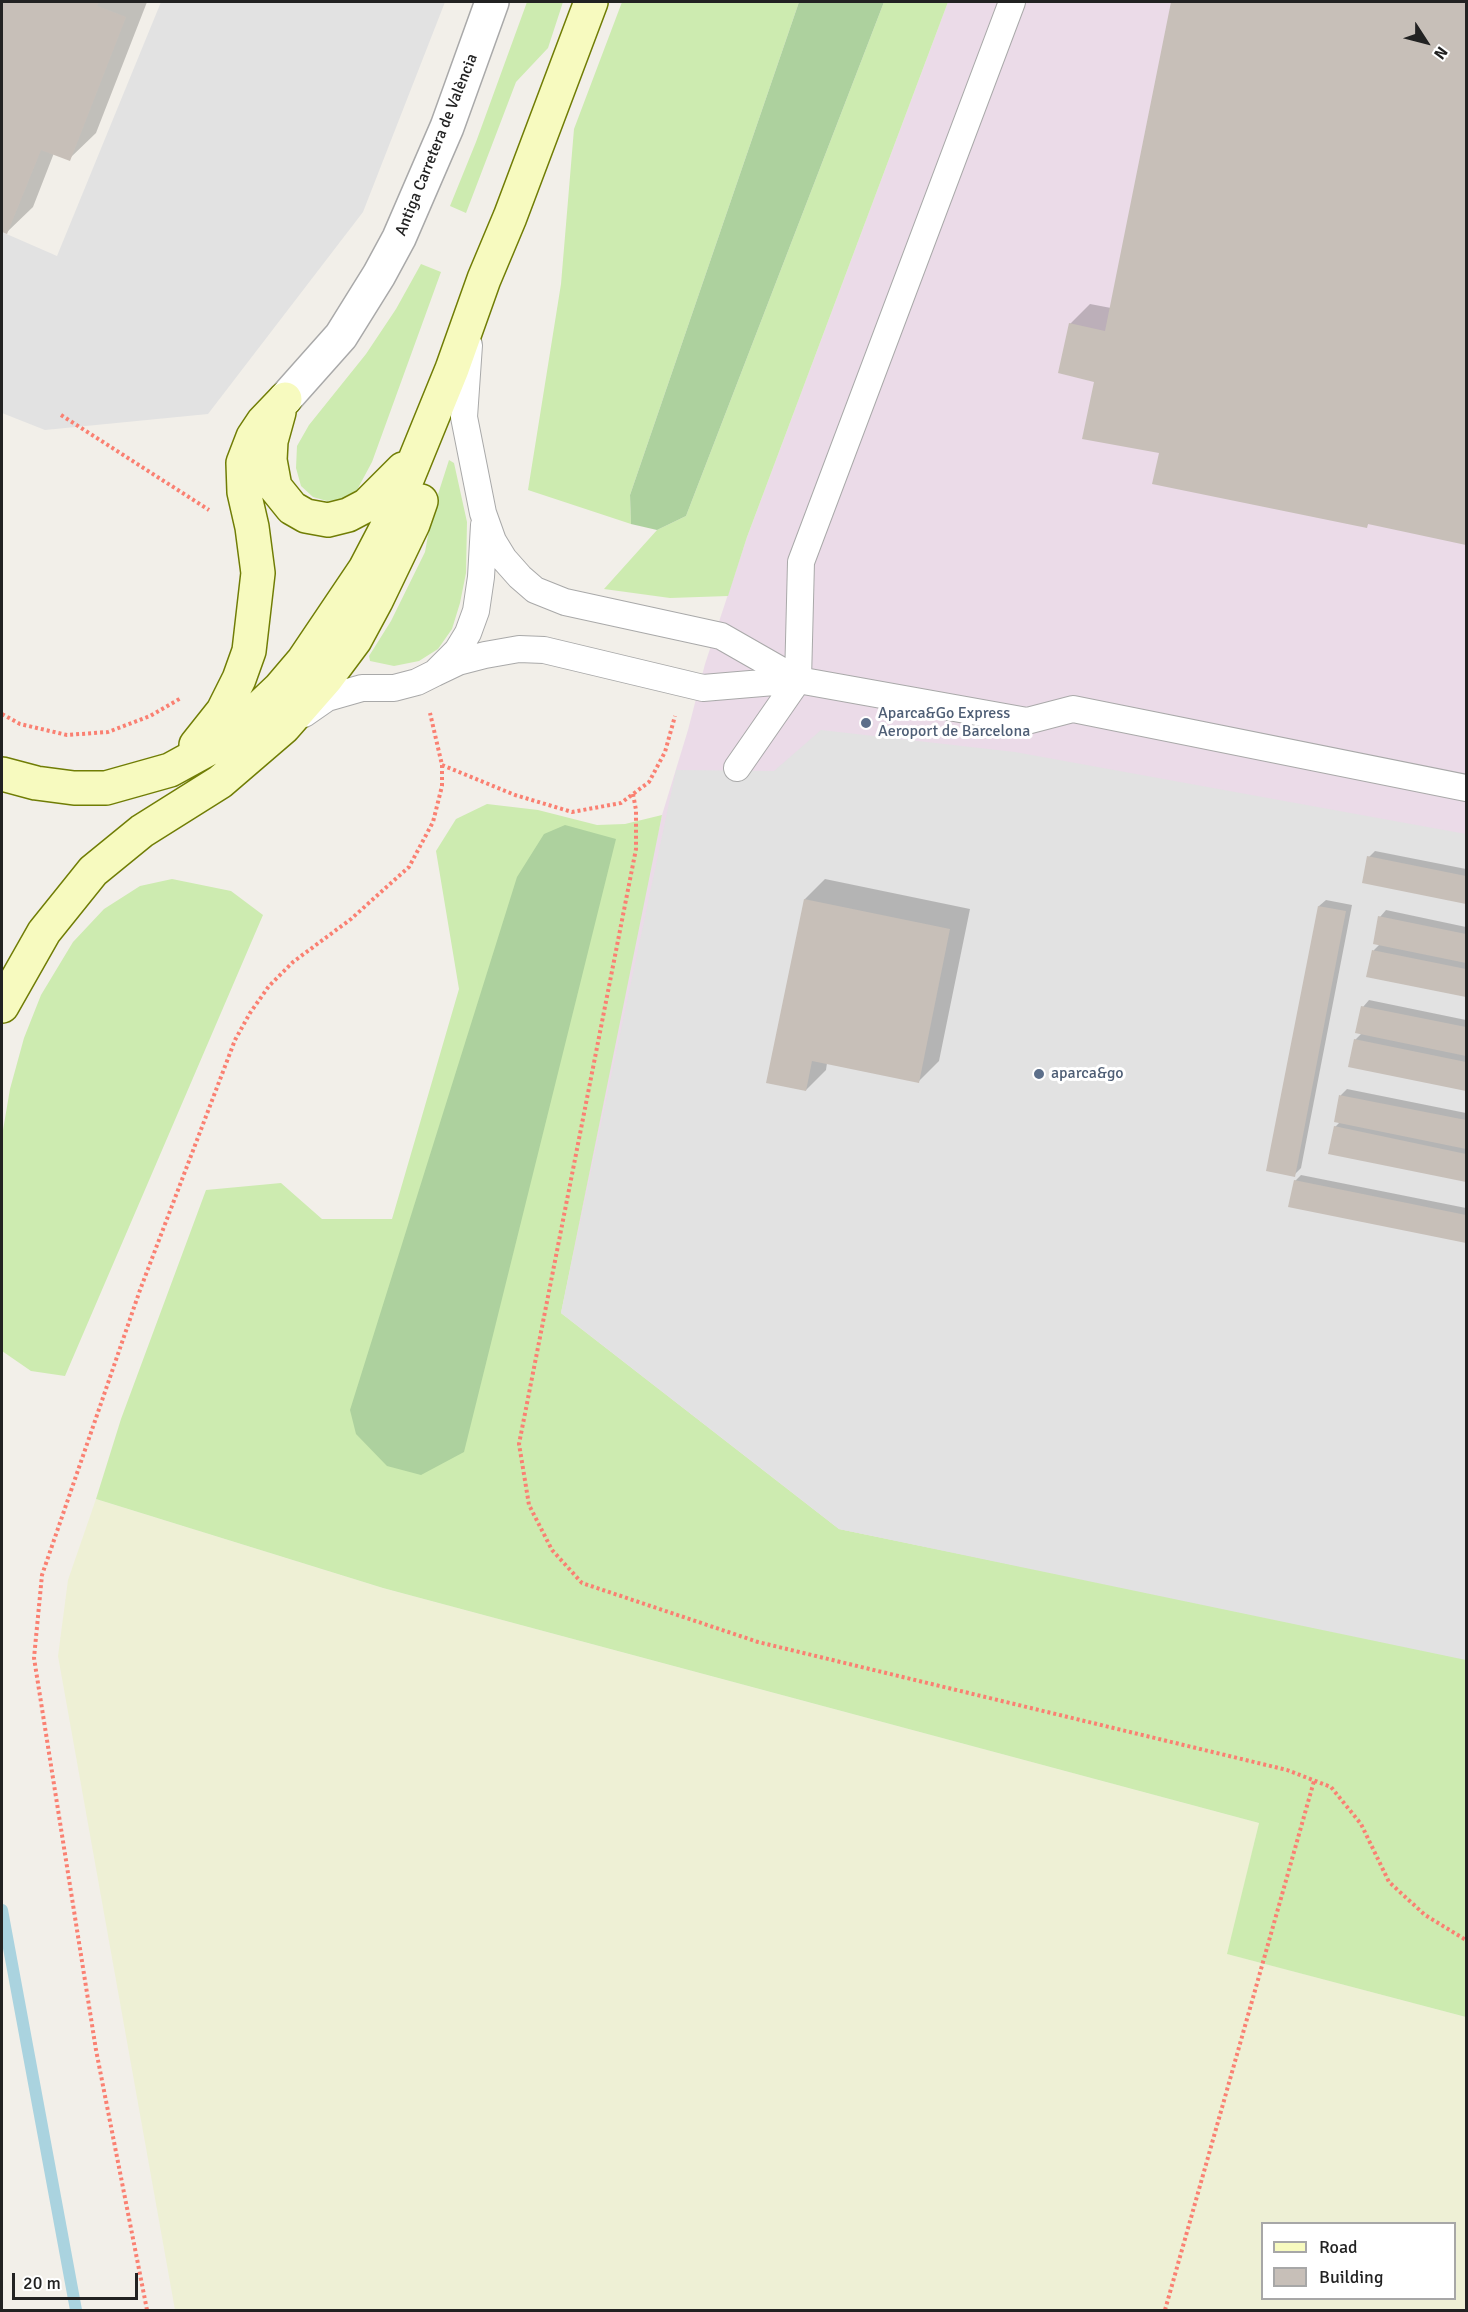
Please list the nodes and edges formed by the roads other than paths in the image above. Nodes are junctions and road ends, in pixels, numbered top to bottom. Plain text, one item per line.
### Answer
1 (492, 2) edge
2 (591, 2) edge
3 (1012, 2) edge
4 (484, 279) junction
5 (452, 369) junction
6 (285, 399) junction
7 (415, 454) junction
8 (483, 513) junction
9 (426, 678) junction
10 (798, 680) junction
11 (284, 727) junction
12 (177, 766) junction
13 (737, 768) dead end
14 (2, 774) edge
15 (1467, 788) edge
16 (2, 1006) edge

1 - 6 street, Antiga Carretera de València
2 - 4 main road
3 - 10 lane
4 - 5 main road
4 - 8 lane
5 - 7 main road
5 - 11 main road
6 - 7 main road
6 - 12 main road
7 - 12 main road
8 - 9 lane
8 - 10 lane
9 - 10 lane
9 - 11 lane
10 - 13 lane
10 - 15 lane
11 - 16 main road
12 - 14 main road

